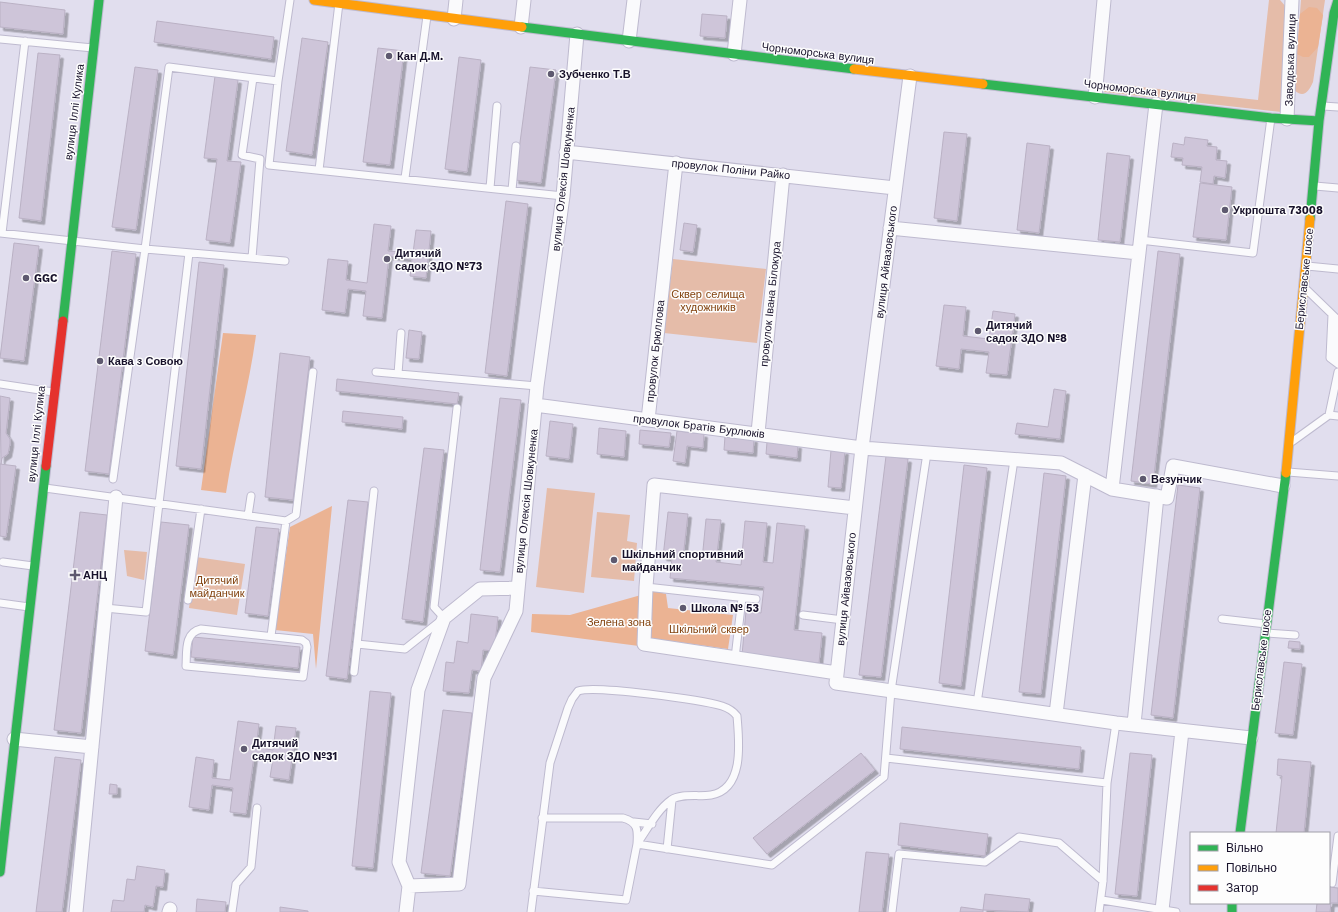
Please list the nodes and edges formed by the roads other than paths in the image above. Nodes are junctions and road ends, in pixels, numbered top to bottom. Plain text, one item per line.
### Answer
1 (99, 0) edge
2 (290, 0) edge
3 (314, 0) edge
4 (456, 0) edge
5 (524, 0) edge
6 (634, 0) edge
7 (740, 0) edge
8 (1104, 0) edge
9 (1292, 0) edge
10 (1338, 0) edge
11 (339, 1) edge
12 (427, 16) junction
13 (454, 19) junction
14 (521, 27) junction
15 (577, 34) junction
16 (0, 39) edge
17 (629, 41) junction
18 (25, 42) junction
19 (94, 48) junction
20 (734, 54) junction
21 (910, 76) junction
22 (253, 78) junction
23 (278, 81) junction
24 (1095, 97) junction
25 (1156, 104) junction
26 (497, 106) dead end
27 (1322, 106) junction
28 (1338, 107) edge
29 (1271, 118) junction
30 (1287, 119) junction
31 (1319, 121) junction
32 (516, 146) dead end
33 (566, 152) junction
34 (676, 163) junction
35 (319, 170) junction
36 (783, 175) junction
37 (405, 178) junction
38 (1313, 186) junction
39 (490, 188) junction
40 (895, 188) junction
41 (1338, 188) edge
42 (512, 190) junction
43 (563, 196) junction
44 (890, 228) junction
45 (1, 233) edge
46 (71, 240) junction
47 (1139, 247) junction
48 (145, 249) junction
49 (189, 253) junction
50 (252, 258) junction
51 (285, 261) dead end
52 (1305, 266) junction
53 (1338, 269) edge
54 (1303, 285) junction
55 (1332, 315) junction
56 (1338, 320) edge
57 (1338, 323) edge
58 (401, 333) dead end
59 (1338, 363) edge
60 (313, 372) dead end
61 (376, 372) dead end
62 (1338, 372) edge
63 (398, 374) junction
64 (0, 384) edge
65 (537, 386) junction
66 (53, 392) junction
67 (536, 405) junction
68 (457, 408) dead end
69 (1329, 415) junction
70 (1338, 416) edge
71 (648, 420) junction
72 (758, 433) junction
73 (1288, 445) junction
74 (862, 448) junction
75 (927, 453) junction
76 (1014, 460) junction
77 (1286, 472) junction
78 (1085, 475) junction
79 (1338, 476) edge
80 (113, 479) dead end
81 (1283, 486) junction
82 (43, 487) junction
83 (1112, 489) junction
84 (374, 491) dead end
85 (251, 496) dead end
86 (1157, 496) junction
87 (116, 498) junction
88 (158, 503) junction
89 (855, 508) junction
90 (201, 509) junction
91 (248, 516) junction
92 (286, 521) junction
93 (3, 562) dead end
94 (33, 566) junction
95 (646, 587) junction
96 (518, 588) junction
97 (742, 598) junction
98 (756, 599) dead end
99 (188, 600) dead end
100 (0, 603) edge
101 (29, 607) junction
102 (105, 608) junction
103 (803, 615) dead end
104 (444, 618) junction
105 (1222, 619) dead end
106 (843, 620) junction
107 (1265, 629) junction
108 (1296, 635) dead end
109 (271, 636) junction
110 (357, 644) junction
111 (735, 658) junction
112 (354, 672) dead end
113 (836, 678) junction
114 (891, 691) junction
115 (977, 703) junction
116 (1056, 714) junction
117 (1116, 723) junction
118 (1134, 724) junction
119 (1182, 731) junction
120 (1251, 738) junction
121 (14, 740) junction
122 (92, 747) junction
123 (886, 758) junction
124 (1107, 783) junction
125 (4, 796) edge
126 (672, 800) junction
127 (257, 808) dead end
128 (542, 818) junction
129 (634, 822) junction
130 (652, 824) junction
131 (1240, 832) edge
132 (1338, 836) edge
133 (637, 844) junction
134 (667, 849) junction
135 (0, 872) edge
136 (1103, 881) junction
137 (1333, 883) edge
138 (408, 886) junction
139 (533, 891) junction
140 (1102, 900) junction
141 (1162, 910) junction
142 (76, 912) edge
143 (232, 912) edge
144 (406, 912) edge
145 (531, 912) edge
146 (892, 912) edge
147 (1099, 912) edge
148 (1176, 912) edge

1 - 19 street, вулиця Іллі Кулика
2 - 23 lane
3 - 11 street, Чорноморська вулиця
4 - 13 street
5 - 14 street
6 - 17 street
7 - 20 street
8 - 24 street
9 - 30 street, Заводська вулиця
10 - 27 street, Бериславське шосе
11 - 12 street, Чорноморська вулиця
11 - 35 lane
12 - 13 street, Чорноморська вулиця
12 - 37 lane
13 - 14 street, Чорноморська вулиця
14 - 15 street, Чорноморська вулиця
15 - 17 street, Чорноморська вулиця
15 - 33 street, вулиця Олексія Шовкуненка
16 - 18 lane
17 - 20 street, Чорноморська вулиця
18 - 19 lane
18 - 45 lane
19 - 46 street, вулиця Іллі Кулика
20 - 21 street, Чорноморська вулиця
21 - 24 street, Чорноморська вулиця
21 - 40 street, вулиця Айвазовського
22 - 23 lane
22 - 48 lane
22 - 50 lane
23 - 35 lane
24 - 25 street, Чорноморська вулиця
25 - 29 street, Чорноморська вулиця
25 - 47 street
26 - 39 lane
27 - 28 lane
27 - 31 street, Бериславське шосе
29 - 30 street, Чорноморська вулиця
29 - 47 lane
30 - 31 street, Чорноморська вулиця
31 - 38 street, Бериславське шосе
32 - 42 lane
33 - 34 street, провулок Поліни Райко
33 - 43 street, вулиця Олексія Шовкуненка
34 - 36 street, провулок Поліни Райко
34 - 71 street, провулок Брюллова
35 - 37 lane
36 - 40 street, провулок Поліни Райко
36 - 72 street, провулок Івана Білокура
37 - 39 lane
38 - 41 lane
38 - 52 street, Бериславське шосе
39 - 42 lane
40 - 44 street, вулиця Айвазовського
42 - 43 lane
43 - 65 street, вулиця Олексія Шовкуненка
44 - 47 street
44 - 74 street, вулиця Айвазовського
45 - 46 lane
46 - 48 lane
46 - 66 street, вулиця Іллі Кулика
47 - 83 street
48 - 49 lane
48 - 80 lane
49 - 50 lane
49 - 88 lane
50 - 51 lane
52 - 53 lane
52 - 54 street, Бериславське шосе
54 - 55 lane
54 - 73 street, Бериславське шосе
55 - 56 lane
55 - 59 lane
57 - 59 lane
58 - 63 lane
60 - 92 lane
61 - 63 lane
62 - 69 lane
63 - 65 lane
64 - 66 lane
65 - 67 street, вулиця Олексія Шовкуненка
66 - 82 street, вулиця Іллі Кулика
67 - 71 street, провулок Братів Бурлюків
67 - 96 street, вулиця Олексія Шовкуненка
68 - 104 lane
69 - 70 lane
69 - 73 lane
71 - 72 street, провулок Братів Бурлюків
72 - 74 street, провулок Братів Бурлюків
73 - 77 street, Бериславське шосе
74 - 75 street
74 - 89 street, вулиця Айвазовського
75 - 76 street
75 - 114 lane
76 - 78 street
76 - 115 lane
77 - 79 lane
77 - 81 street, Бериславське шосе
78 - 83 street
78 - 116 street
81 - 86 street
81 - 107 street, Бериславське шосе
82 - 87 lane
82 - 94 street, вулиця Іллі Кулика
83 - 86 street
84 - 110 lane
85 - 91 lane
86 - 118 street
87 - 88 lane
87 - 102 street
88 - 90 lane
88 - 102 lane
89 - 95 street
89 - 106 street, вулиця Айвазовського
90 - 91 lane
90 - 99 lane
91 - 92 lane
92 - 109 lane
93 - 94 lane
94 - 101 street, вулиця Іллі Кулика
95 - 97 lane
95 - 111 street
96 - 104 street
96 - 138 street, вулиця Олексія Шовкуненка
97 - 98 lane
97 - 111 lane
100 - 101 lane
101 - 121 street, вулиця Іллі Кулика
102 - 122 street
103 - 106 lane
104 - 110 lane
104 - 138 street
105 - 107 lane
106 - 113 street, вулиця Айвазовського
107 - 108 lane
107 - 120 street, Бериславське шосе
109 - 109 lane
110 - 112 lane
111 - 113 street
113 - 114 street
114 - 115 street
114 - 123 lane
115 - 116 street
116 - 117 street
117 - 118 street
117 - 124 lane
118 - 119 street
119 - 120 street
119 - 141 street
120 - 131 street, Бериславське шосе
121 - 122 street
121 - 125 street, вулиця Іллі Кулика
122 - 142 street
123 - 124 lane
123 - 134 lane
124 - 136 lane
125 - 135 street, вулиця Іллі Кулика
126 - 128 lane
126 - 130 lane
126 - 134 lane
127 - 143 lane
128 - 129 lane
128 - 139 lane
129 - 130 lane
129 - 133 lane
130 - 133 lane
132 - 137 lane
133 - 134 lane
133 - 139 lane
136 - 140 lane
136 - 146 lane
138 - 144 street
139 - 145 lane
140 - 141 lane
140 - 147 lane
141 - 148 lane

